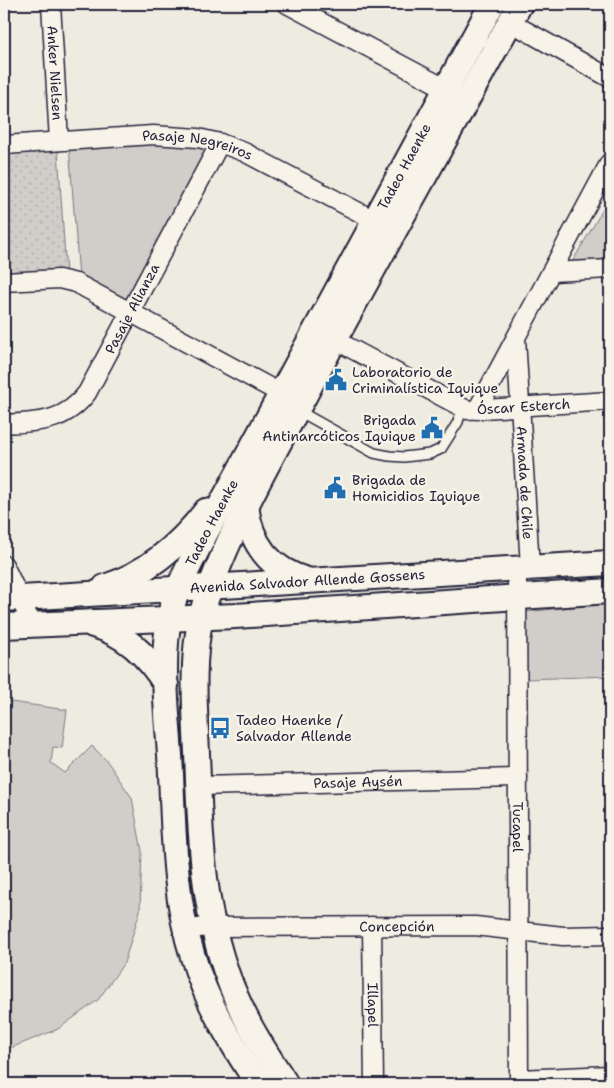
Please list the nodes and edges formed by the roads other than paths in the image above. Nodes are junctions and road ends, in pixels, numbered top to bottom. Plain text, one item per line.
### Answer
1 (51, 4) edge
2 (287, 4) edge
3 (492, 4) edge
4 (515, 13) edge
5 (610, 78) edge
6 (446, 88) junction
7 (467, 100) junction
8 (59, 141) junction
9 (220, 143) junction
10 (4, 145) edge
11 (610, 162) edge
12 (606, 182) edge
13 (374, 220) junction
14 (610, 269) edge
15 (551, 272) junction
16 (4, 282) edge
17 (130, 312) junction
18 (516, 338) junction
19 (334, 340) junction
20 (288, 401) junction
21 (610, 401) edge
22 (520, 406) junction
23 (470, 409) junction
24 (4, 424) edge
25 (241, 466) junction
26 (246, 505) junction
27 (610, 563) edge
28 (4, 566) edge
29 (524, 568) junction
30 (312, 581) junction
31 (210, 588) junction
32 (178, 590) junction
33 (610, 591) edge
34 (76, 595) junction
35 (517, 597) junction
36 (12, 599) edge
37 (200, 618) junction
38 (169, 619) junction
39 (84, 623) junction
40 (32, 624) junction
41 (4, 626) edge
42 (166, 685) junction
43 (518, 778) junction
44 (198, 786) junction
45 (372, 926) junction
46 (212, 927) junction
47 (185, 929) junction
48 (518, 930) junction
49 (610, 935) edge
50 (610, 1075) edge
51 (519, 1081) edge
52 (258, 1084) edge
53 (286, 1084) edge
54 (374, 1084) edge

1 - 8 street, Anker Nielsen
2 - 6 street
3 - 6 main road, Tadeo Haenke
4 - 5 street
4 - 7 main road, Tadeo Haenke
6 - 7 street
6 - 13 main road, Tadeo Haenke
7 - 19 main road, Tadeo Haenke
8 - 9 street, Pasaje Negreiros
8 - 10 street, Pasaje Negreiros
9 - 13 street, Pasaje Negreiros
9 - 17 street, Pasaje Alianza
11 - 12 street
12 - 15 street
13 - 20 main road, Tadeo Haenke
14 - 15 street
15 - 18 street
16 - 17 street
17 - 20 street
17 - 24 street, Pasaje Alianza
18 - 22 street, Armada de Chile
18 - 23 street
19 - 20 main road, Tadeo Haenke
19 - 23 street, Óscar Esterch
20 - 23 lane
20 - 25 main road, Tadeo Haenke
20 - 26 main road, Tadeo Haenke
21 - 22 street, Óscar Esterch
22 - 23 street, Óscar Esterch
22 - 29 street, Armada de Chile
25 - 32 main road, Tadeo Haenke
25 - 34 main road
26 - 30 main road
26 - 31 main road, Tadeo Haenke
27 - 29 main road, Avenida Salvador Allende Gossens
28 - 36 street
29 - 30 main road, Avenida Salvador Allende Gossens
29 - 35 street, Tucapel
30 - 31 main road, Avenida Salvador Allende Gossens
31 - 32 main road, Avenida Salvador Allende Gossens
31 - 37 main road, Tadeo Haenke
32 - 34 main road, Avenida Salvador Allende Gossens
32 - 38 main road, Tadeo Haenke
33 - 35 main road, Avenida Salvador Allende Gossens
34 - 36 main road, Avenida Salvador Allende Gossens
35 - 37 main road, Avenida Salvador Allende Gossens
35 - 43 street, Tucapel
36 - 40 street
37 - 38 main road, Avenida Salvador Allende Gossens
37 - 44 main road, Tadeo Haenke
38 - 39 main road, Avenida Salvador Allende Gossens
38 - 42 main road, Tadeo Haenke
39 - 40 main road, Avenida Salvador Allende Gossens
39 - 42 main road
40 - 41 main road, Avenida Salvador Allende Gossens
42 - 47 main road, Tadeo Haenke
43 - 44 street, Pasaje Aysén
43 - 48 street, Tucapel
44 - 46 main road, Tadeo Haenke
45 - 46 street, Concepción
45 - 48 street, Concepción
45 - 54 street, Illapel
46 - 47 street, Concepción
46 - 53 main road, Tadeo Haenke
47 - 52 main road, Tadeo Haenke
48 - 49 street, Concepción
48 - 51 street, Tucapel
50 - 51 street

